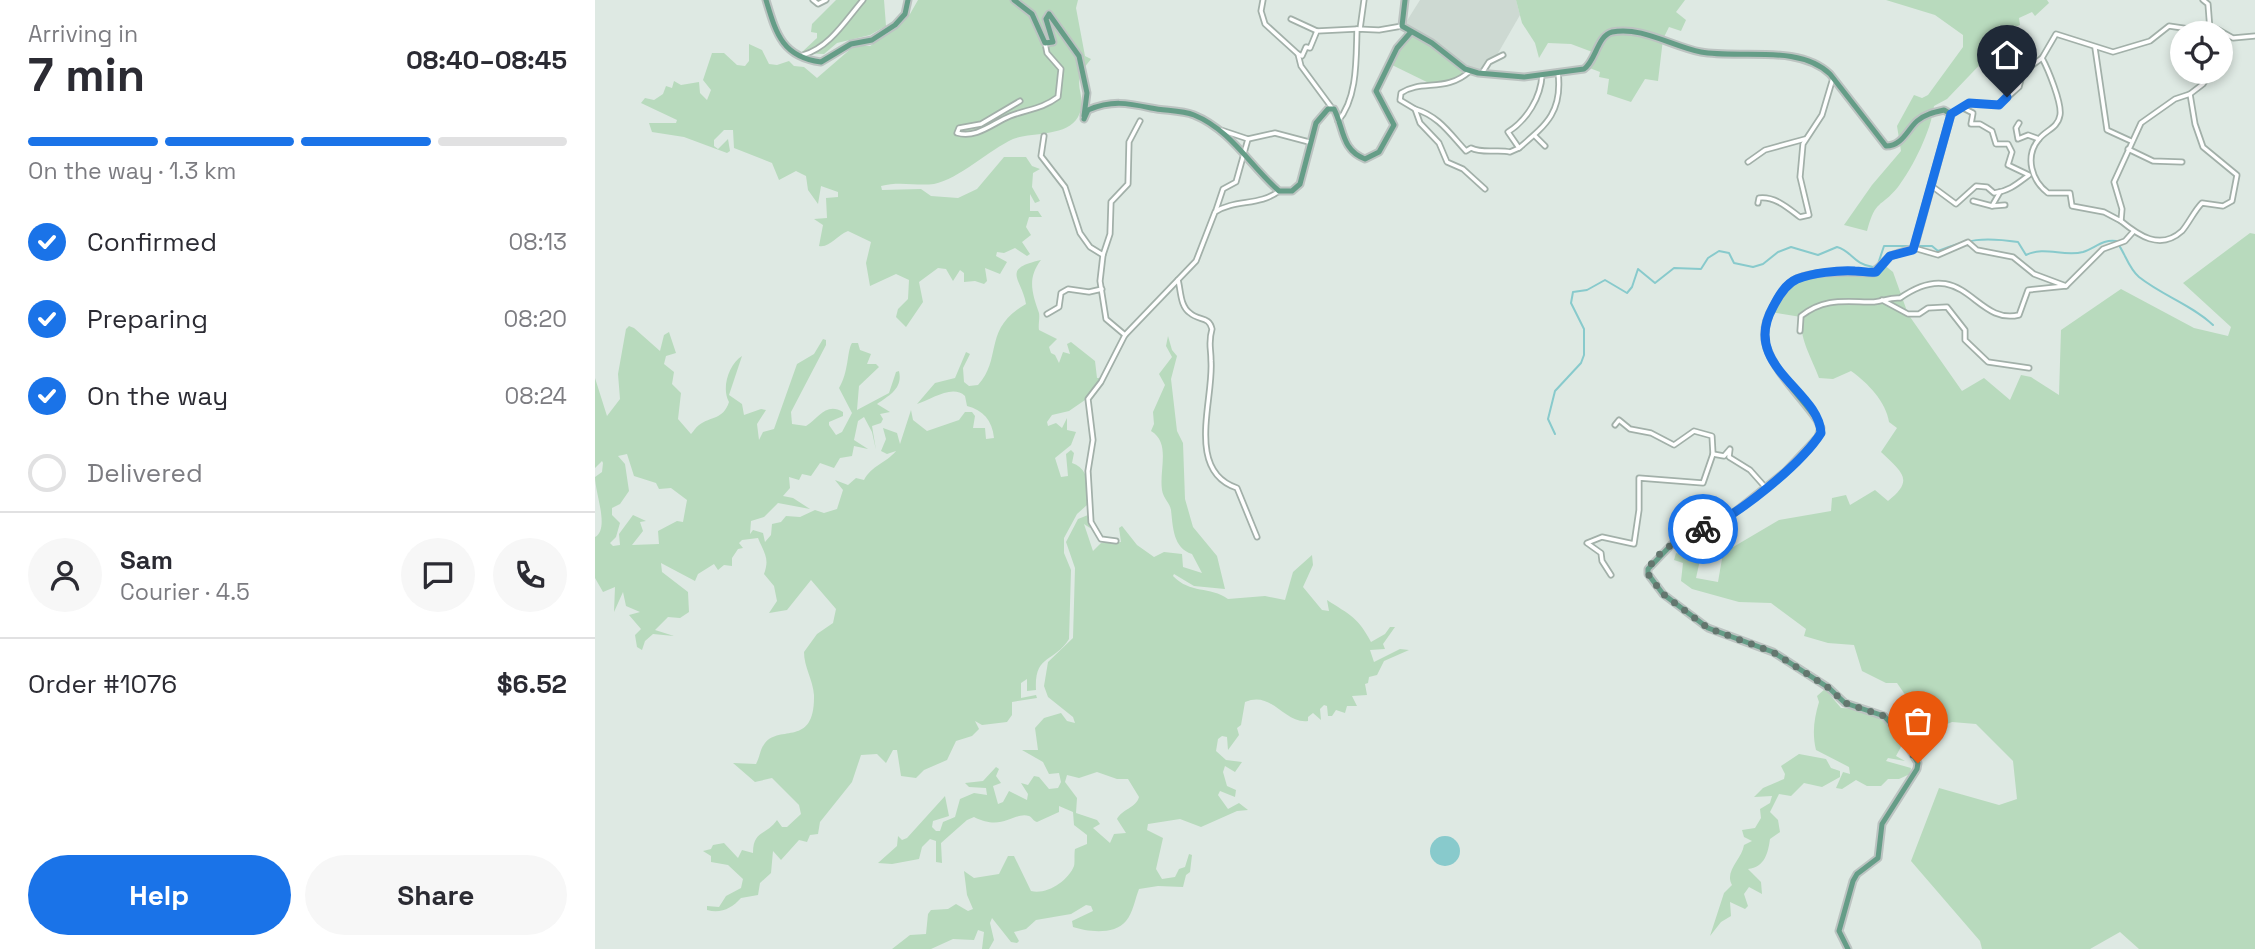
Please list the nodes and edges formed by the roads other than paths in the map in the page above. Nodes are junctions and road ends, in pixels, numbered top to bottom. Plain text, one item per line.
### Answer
1 (766, 0) edge
2 (813, 0) edge
3 (826, 0) edge
4 (863, 0) edge
5 (908, 0) edge
6 (1014, 0) edge
7 (1263, 0) edge
8 (1364, 0) edge
9 (1405, 0) edge
10 (2203, 0) edge
11 (1291, 19) dead end
12 (2209, 21) edge
13 (1402, 26) junction
14 (2170, 26) edge
15 (1358, 29) junction
16 (1317, 31) junction
17 (1411, 32) junction
18 (2255, 36) edge
19 (2233, 38) edge
20 (1045, 43) junction
21 (2095, 48) junction
22 (1298, 54) junction
23 (1503, 55) dead end
24 (798, 57) junction
25 (2042, 58) junction
26 (1470, 71) junction
27 (1558, 72) junction
28 (1482, 73) junction
29 (1542, 75) junction
30 (1833, 78) junction
31 (2204, 84) edge
32 (2190, 94) junction
33 (1020, 101) dead end
34 (1332, 108) junction
35 (1962, 108) junction
36 (1415, 109) junction
37 (1951, 114) junction
38 (1140, 121) dead end
39 (1338, 121) junction
40 (2019, 123) dead end
41 (1216, 128) junction
42 (1044, 136) dead end
43 (1535, 136) junction
44 (1248, 139) junction
45 (1805, 139) junction
46 (2039, 139) junction
47 (2131, 141) junction
48 (1309, 142) junction
49 (1545, 146) dead end
50 (1519, 148) junction
51 (2128, 149) junction
52 (1244, 152) junction
53 (1748, 162) dead end
54 (2182, 162) dead end
55 (2031, 174) junction
56 (1933, 187) junction
57 (1485, 189) dead end
58 (1279, 191) junction
59 (2000, 192) junction
60 (1973, 201) dead end
61 (1758, 202) dead end
62 (2005, 205) dead end
63 (1992, 206) junction
64 (1215, 212) junction
65 (2120, 221) junction
66 (2133, 232) junction
67 (1914, 248) junction
68 (1103, 255) junction
69 (1178, 280) junction
70 (2066, 286) junction
71 (1102, 289) junction
72 (1882, 299) junction
73 (1047, 314) dead end
74 (1800, 331) dead end
75 (1125, 335) junction
76 (2029, 368) dead end
77 (1615, 425) dead end
78 (1713, 454) junction
79 (1766, 488) junction
80 (1257, 537) dead end
81 (1116, 541) dead end
82 (1612, 575) dead end
83 (1848, 949) edge

1 - 24 main road
2 - 3 street
4 - 24 street
5 - 24 main road
6 - 20 main road
7 - 22 street
8 - 15 street
9 - 13 main road
10 - 12 street
11 - 16 street
13 - 15 street
13 - 17 main road
14 - 21 street
15 - 16 street
15 - 39 street
16 - 22 street
17 - 26 main road
17 - 39 main road
18 - 19 street
20 - 33 street
20 - 41 main road
21 - 25 street
21 - 47 street
22 - 34 street
23 - 28 street
25 - 35 street
25 - 46 street
26 - 28 main road
26 - 36 street
27 - 29 main road
27 - 30 main road
27 - 43 street
28 - 29 main road
29 - 50 street
30 - 37 main road
30 - 45 street
31 - 32 street
32 - 47 street
32 - 66 street
34 - 39 main road
34 - 48 main road
35 - 37 street
35 - 55 street
36 - 50 street
36 - 57 street
37 - 56 main road
38 - 68 street
40 - 46 street
41 - 44 street
41 - 52 main road
42 - 68 street
43 - 49 street
43 - 50 street
44 - 48 street
44 - 52 street
45 - 53 street
45 - 61 street
46 - 55 street
47 - 51 street
48 - 58 main road
51 - 54 street
51 - 65 street
52 - 58 main road
52 - 64 street
55 - 59 street
55 - 65 street
56 - 59 street
56 - 67 main road
58 - 64 street
59 - 63 street
60 - 63 street
62 - 63 street
64 - 69 street
65 - 66 street
66 - 70 street
67 - 70 street
67 - 79 main road
68 - 71 street
69 - 75 street
69 - 80 street
70 - 72 street
71 - 73 street
71 - 75 street
72 - 74 street
72 - 76 street
75 - 81 street
77 - 78 street
78 - 79 street
78 - 82 street
79 - 83 main road

